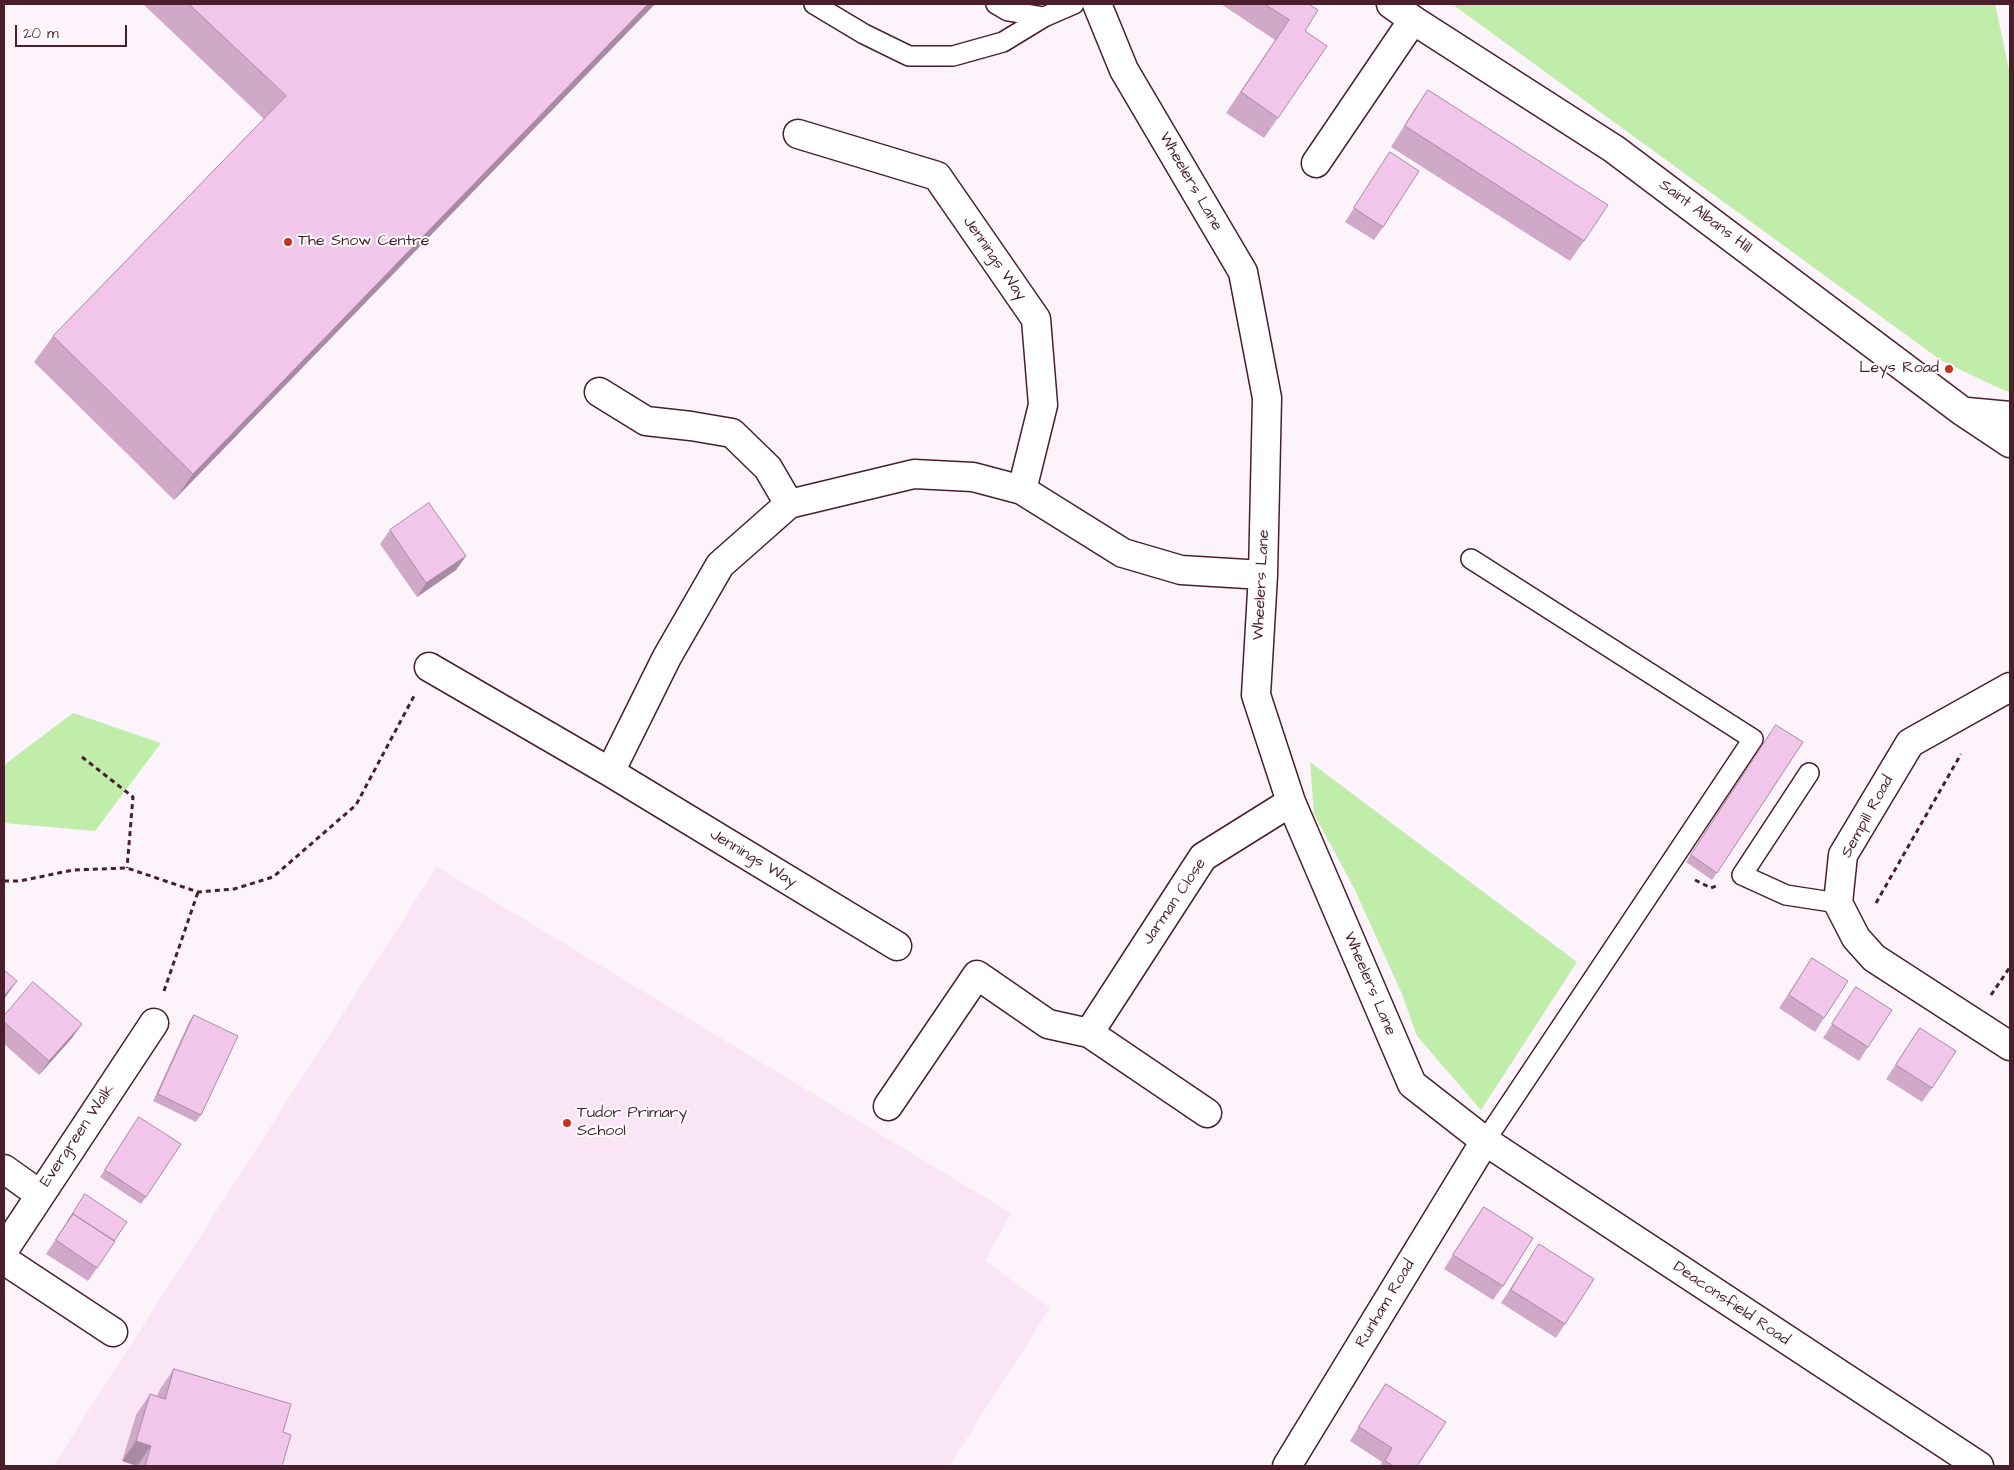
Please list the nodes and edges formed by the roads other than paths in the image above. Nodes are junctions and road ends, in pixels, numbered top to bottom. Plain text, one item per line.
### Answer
1 (814, 4) edge
2 (996, 4) edge
3 (1074, 4) edge
4 (1097, 4) edge
5 (1391, 4) edge
6 (1044, 17) junction
7 (1413, 20) junction
8 (798, 134) dead end
9 (1316, 163) dead end
10 (599, 392) dead end
11 (1962, 412) junction
12 (2010, 416) edge
13 (2010, 443) edge
14 (1022, 490) junction
15 (789, 504) junction
16 (1471, 559) dead end
17 (1264, 575) junction
18 (429, 667) road end
19 (2010, 687) edge
20 (610, 772) junction
21 (1808, 773) dead end
22 (1291, 802) junction
23 (1838, 903) junction
24 (897, 946) dead end
25 (154, 1023) road end
26 (1089, 1033) junction
27 (2010, 1046) edge
28 (888, 1106) dead end
29 (1207, 1113) dead end
30 (1485, 1141) junction
31 (4, 1169) edge
32 (39, 1194) junction
33 (4, 1250) edge
34 (4, 1260) edge
35 (113, 1332) dead end
36 (1287, 1466) edge
37 (1978, 1466) edge

1 - 6 lane
2 - 6 lane
3 - 6 lane
4 - 17 street, Wheelers Lane
5 - 7 street, Saint Albans Hill
7 - 9 street
7 - 11 street, Saint Albans Hill
8 - 14 street, Jennings Way
10 - 15 street
11 - 12 street
11 - 13 street, Saint Albans Hill
14 - 15 street
14 - 17 street
15 - 20 street
16 - 30 lane
17 - 22 street, Wheelers Lane
18 - 20 street, Jennings Way
19 - 23 street, Sempill Road
20 - 24 street, Jennings Way
21 - 23 lane
22 - 26 street, Jarman Close
22 - 30 street, Wheelers Lane
23 - 27 street
25 - 32 street, Evergreen Walk
26 - 28 street
26 - 29 street
30 - 36 street, Runham Road
30 - 37 street, Deaconsfield Road
31 - 32 street
32 - 33 street, Evergreen Walk
34 - 35 street

